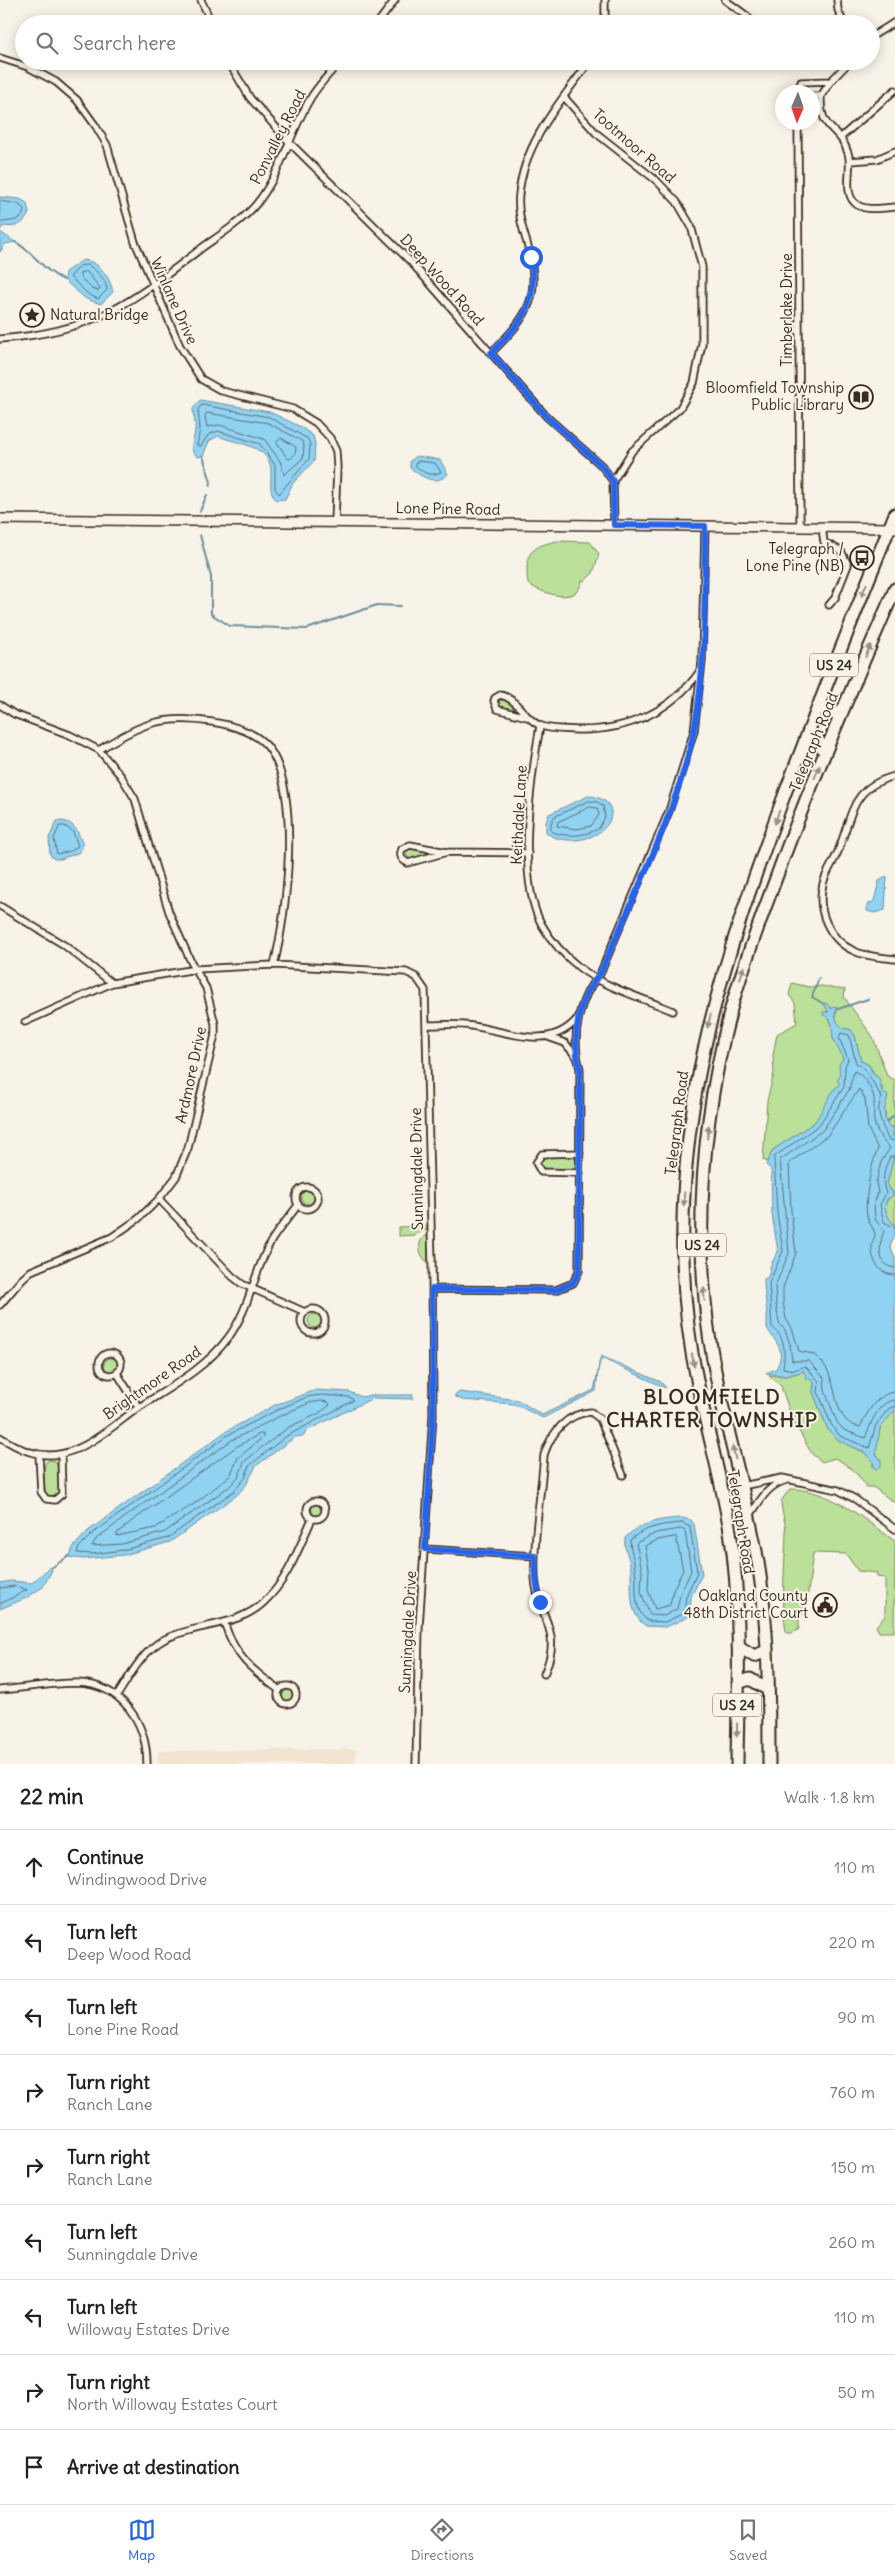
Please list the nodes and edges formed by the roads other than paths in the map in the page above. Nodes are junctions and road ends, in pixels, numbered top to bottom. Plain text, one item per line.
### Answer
1 (201, 0) edge
2 (396, 0) edge
3 (605, 0) edge
4 (725, 0) edge
5 (837, 0) edge
6 (208, 15) edge
7 (384, 15) edge
8 (605, 15) edge
9 (746, 15) edge
10 (840, 15) edge
11 (895, 22) edge
12 (880, 31) edge
13 (0, 58) edge
14 (15, 63) edge
15 (32, 70) edge
16 (233, 70) edge
17 (333, 70) edge
18 (584, 70) edge
19 (841, 70) edge
20 (831, 81) junction
21 (800, 85) edge
22 (895, 90) edge
23 (821, 96) joint
24 (564, 97) junction
25 (798, 130) edge
26 (840, 138) junction
27 (290, 143) junction
28 (895, 151) edge
29 (850, 161) junction
30 (895, 207) edge
31 (154, 285) junction
32 (0, 339) edge
33 (491, 353) junction
34 (613, 481) junction
35 (895, 514) edge
36 (0, 519) edge
37 (335, 522) junction
38 (614, 525) junction
39 (705, 526) junction
40 (800, 528) junction
41 (822, 528) junction
42 (892, 528) edge
43 (895, 588) edge
44 (829, 605) dead end
45 (701, 670) junction
46 (820, 701) junction
47 (0, 705) edge
48 (842, 712) junction
49 (527, 717) junction
50 (540, 726) junction
51 (806, 738) junction
52 (99, 750) junction
53 (825, 752) junction
54 (895, 776) edge
55 (447, 852) junction
56 (528, 853) junction
57 (0, 906) edge
58 (895, 959) edge
59 (274, 964) junction
60 (196, 969) junction
61 (596, 978) junction
62 (112, 983) junction
63 (673, 1011) dead end
64 (578, 1018) junction
65 (24, 1022) dead end
66 (426, 1025) junction
67 (546, 1036) junction
68 (576, 1056) junction
69 (580, 1153) junction
70 (580, 1173) junction
71 (159, 1199) junction
72 (298, 1205) dead end
73 (252, 1289) junction
74 (432, 1289) junction
75 (0, 1305) edge
76 (305, 1312) junction
77 (117, 1373) dead end
78 (139, 1408) junction
79 (0, 1437) edge
80 (61, 1454) junction
81 (39, 1455) junction
82 (623, 1475) dead end
83 (789, 1479) junction
84 (741, 1487) junction
85 (749, 1518) junction
86 (312, 1519) dead end
87 (895, 1529) edge
88 (425, 1549) junction
89 (535, 1556) junction
90 (224, 1622) junction
91 (738, 1646) junction
92 (767, 1651) junction
93 (544, 1674) dead end
94 (738, 1683) junction
95 (0, 1690) edge
96 (279, 1690) dead end
97 (767, 1690) junction
98 (117, 1696) junction
99 (147, 1764) edge
100 (416, 1764) edge
101 (737, 1764) edge
102 (769, 1764) edge

1 - 6 street
2 - 7 street
3 - 8 street
4 - 9 street
5 - 10 street
11 - 12 street
13 - 14 street, Winlane Drive
15 - 31 street, Winlane Drive
16 - 27 street, Deep Wood Road
17 - 27 street, Ponvalley Road
18 - 24 street
19 - 20 street
20 - 21 street
20 - 23 street
22 - 26 street
23 - 26 street
24 - 33 street
24 - 34 street, Tootmoor Road
25 - 40 street, Timberlake Drive
26 - 29 street
27 - 31 street, Ponvalley Road
27 - 33 street, Deep Wood Road
28 - 29 street
29 - 30 street
31 - 32 street, Ponvalley Road
31 - 37 street, Winlane Drive
33 - 34 street, Deep Wood Road
34 - 38 street
35 - 42 highway, Telegraph Road / US 24
36 - 37 street, Lone Pine Road
37 - 38 street, Lone Pine Road
38 - 39 street, Lone Pine Road
39 - 40 street, Lone Pine Road
39 - 45 street
40 - 41 street, Lone Pine Road
41 - 42 street, Lone Pine Road
41 - 44 street
42 -> 46 highway, Telegraph Road / US 24
48 -> 43 highway, Telegraph Road / US 24
45 - 50 street
45 - 61 street
46 - 48 highway
46 - 51 highway, Telegraph Road / US 24
47 - 52 street
48 - 53 highway, Telegraph Road / US 24
49 - 49 street
49 - 50 street
50 - 56 street, Keithdale Lane
51 - 53 highway
51 -> 91 highway, Telegraph Road / US 24
52 - 59 street
52 - 60 street, Ardmore Drive
84 -> 53 highway, Telegraph Road / US 24
54 - 58 street
55 - 55 street
55 - 56 street
56 - 61 street, Keithdale Lane
57 - 62 street
59 - 60 street, Sunningdale Drive
59 - 66 street, Sunningdale Drive
60 - 62 street, Sunningdale Drive
60 - 71 street, Ardmore Drive
61 - 63 street, Keithdale Lane
61 - 64 street
62 - 65 street, Sunningdale Drive
64 - 67 street
64 - 68 street
66 - 67 street
66 - 74 street, Sunningdale Drive
67 - 68 street
68 - 69 street
69 - 70 street
69 - 70 street
70 - 74 street
71 - 73 street
71 - 75 street, Ardmore Drive
72 - 73 street, Brightmore Road
73 - 76 street
73 - 78 street, Brightmore Road
74 - 88 street, Sunningdale Drive
76 - 76 street
77 - 78 street
78 - 80 street, Brightmore Road
79 - 81 street, Brightmore Road
80 - 81 street, Brightmore Road
80 - 81 street
82 - 89 street
83 - 84 street
83 - 85 street
83 - 87 street
84 - 85 highway, Telegraph Road / US 24
85 - 92 highway, Telegraph Road / US 24
86 - 90 street
88 - 89 street
88 - 100 street, Sunningdale Drive
89 - 93 street
90 - 96 street
90 - 98 street
91 - 92 highway
91 - 94 highway, Telegraph Road / US 24
92 - 97 highway, Telegraph Road / US 24
94 - 97 highway
94 -> 101 highway, Telegraph Road / US 24
95 - 98 street
97 - 102 highway, Telegraph Road / US 24
98 - 99 street

